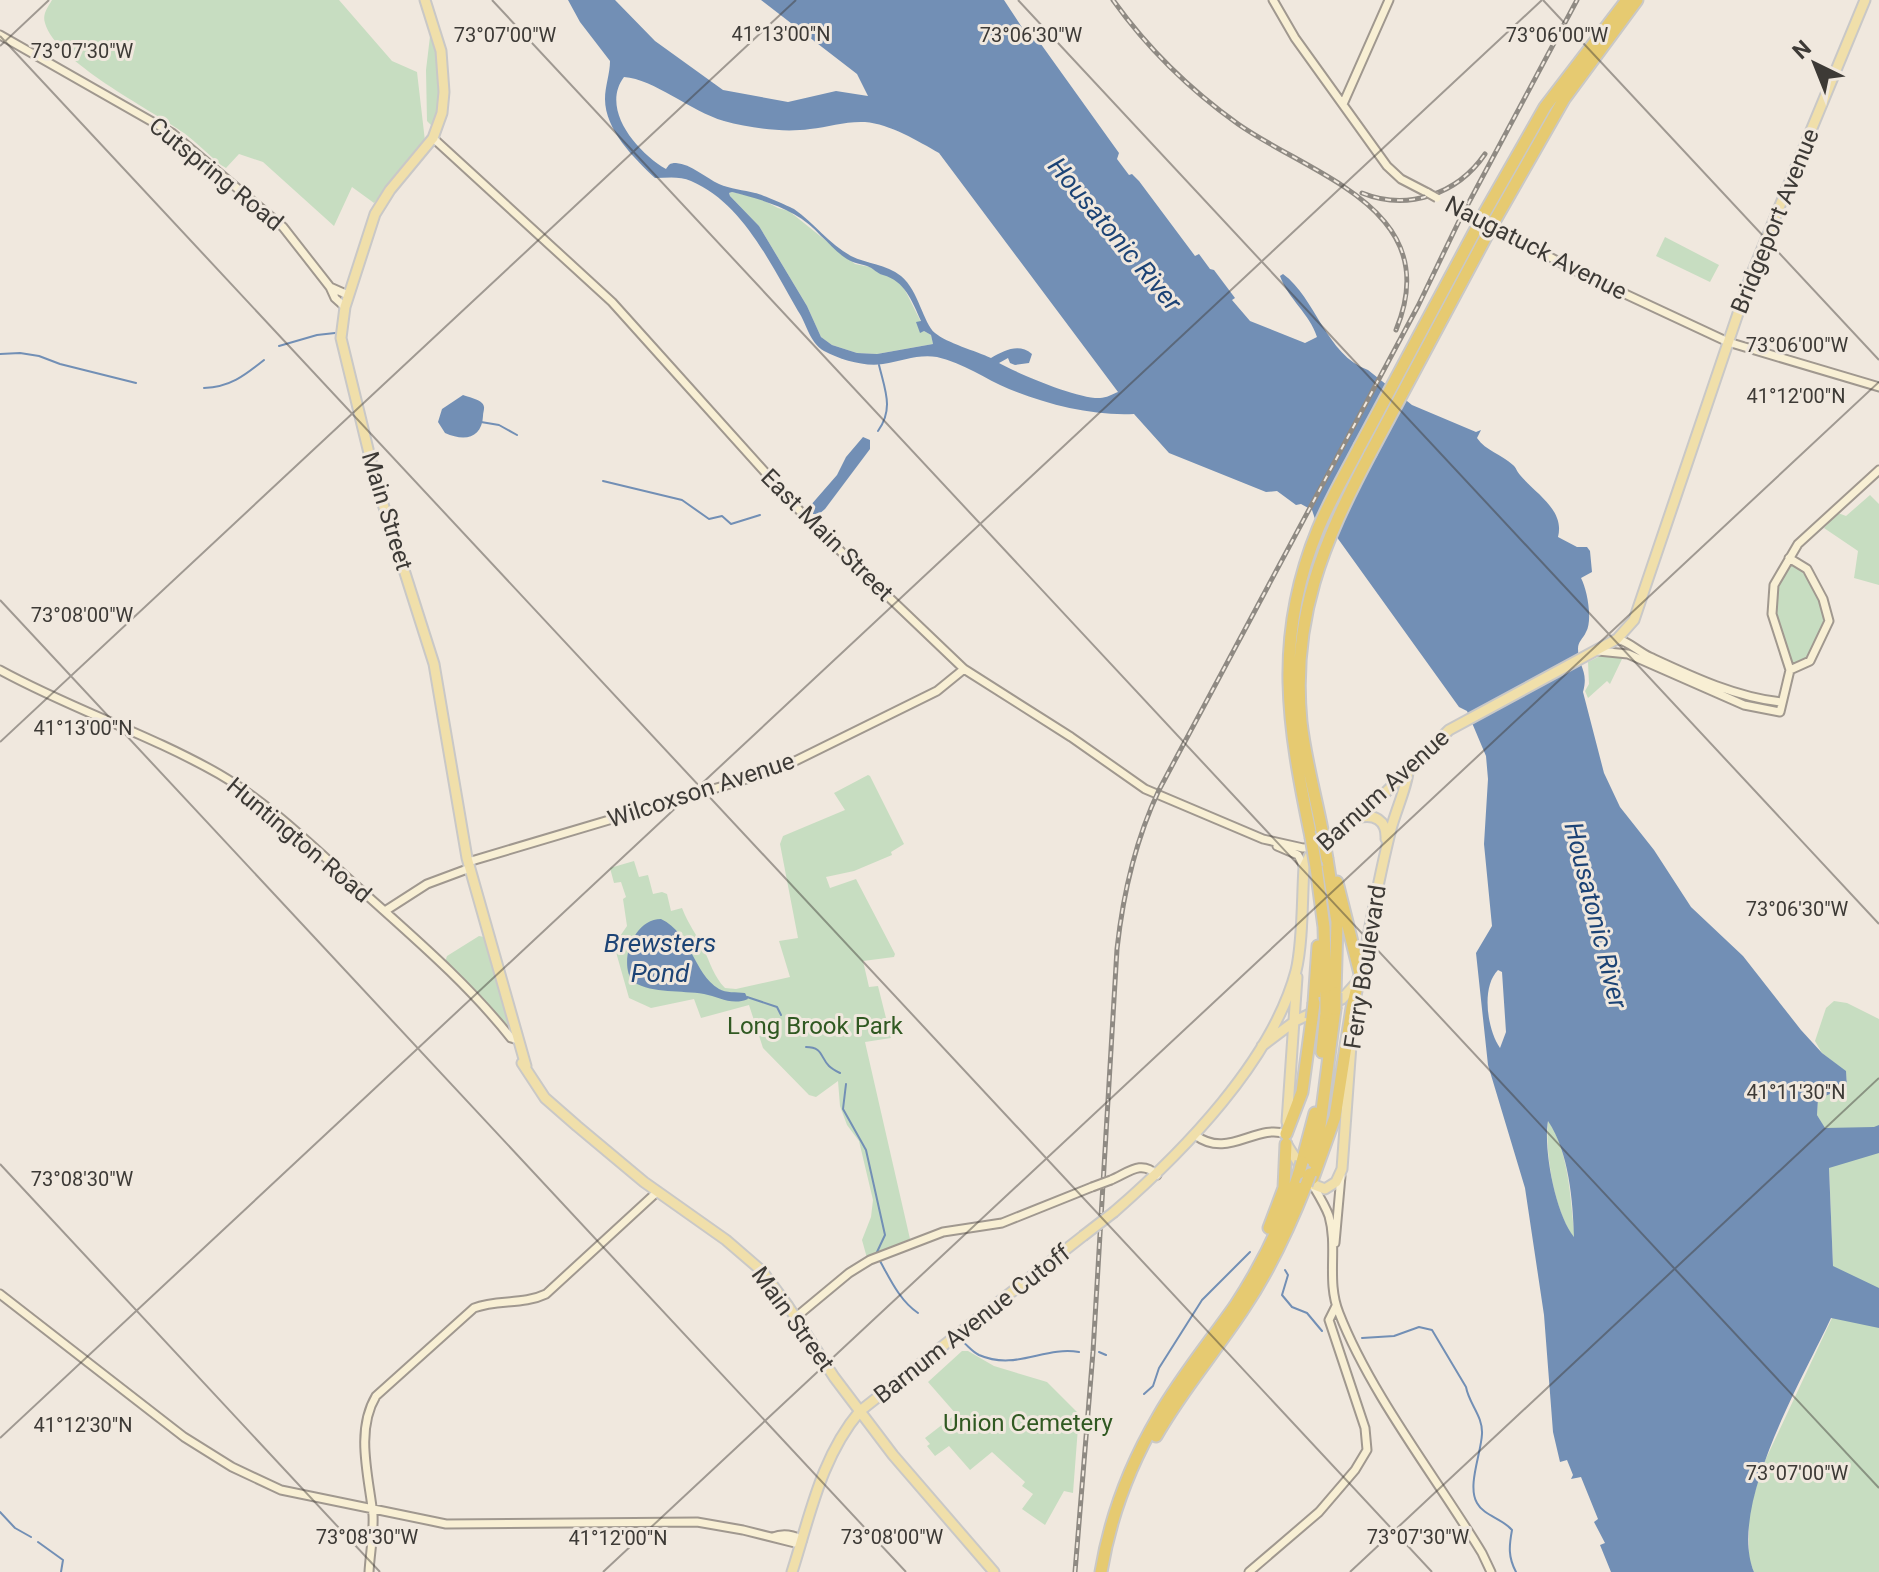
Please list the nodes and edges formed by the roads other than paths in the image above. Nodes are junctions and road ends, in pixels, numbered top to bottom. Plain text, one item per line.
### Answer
1 (425, 0) edge
2 (1273, 0) edge
3 (1389, 0) edge
4 (1627, 0) edge
5 (1637, 0) edge
6 (1865, 0) edge
7 (0, 35) edge
8 (1343, 104) junction
9 (433, 138) junction
10 (1490, 217) junction
11 (330, 287) junction
12 (348, 295) junction
13 (345, 307) junction
14 (1728, 342) junction
15 (1879, 387) edge
16 (1879, 470) edge
17 (1789, 558) junction
18 (1617, 639) junction
19 (1594, 652) junction
20 (1628, 654) junction
21 (964, 669) junction
22 (0, 670) edge
23 (1790, 670) junction
24 (1294, 702) junction
25 (1781, 702) junction
26 (1752, 703) junction
27 (1408, 769) junction
28 (1355, 819) junction
29 (1324, 836) junction
30 (1268, 841) junction
31 (1387, 846) junction
32 (1316, 864) junction
33 (469, 865) junction
34 (1322, 902) junction
35 (385, 911) junction
36 (1297, 972) junction
37 (1360, 976) junction
38 (1331, 995) junction
39 (1312, 1012) junction
40 (1295, 1021) junction
41 (518, 1040) junction
42 (1267, 1044) junction
43 (1293, 1051) junction
44 (1197, 1133) junction
45 (1286, 1139) junction
46 (1342, 1169) junction
47 (1157, 1175) junction
48 (1307, 1178) junction
49 (657, 1192) junction
50 (1083, 1236) joint
51 (1333, 1253) junction
52 (0, 1294) edge
53 (1336, 1306) junction
54 (1340, 1315) junction
55 (796, 1317) junction
56 (1329, 1322) junction
57 (1209, 1340) junction
58 (860, 1411) junction
59 (372, 1511) junction
60 (802, 1541) junction
61 (369, 1572) edge
62 (792, 1572) edge
63 (994, 1572) edge
64 (1101, 1572) edge
65 (1108, 1572) edge
66 (1249, 1572) edge
67 (1491, 1572) edge

1 - 9 main road, Main Street
2 - 8 main road, Naugatuck Avenue
3 - 8 main road
4 - 10 highway
5 - 10 highway
6 - 14 main road, Bridgeport Avenue
7 - 11 main road, Cutspring Road
8 - 14 main road, Naugatuck Avenue, bridge
9 - 12 main road, Main Street
9 - 21 main road, East Main Street
10 - 24 highway, bridge
11 - 12 main road, Cutspring Road
11 - 13 main road, Cutspring Road
12 - 13 main road, Main Street
13 - 33 main road, Main Street
14 - 15 main road, Naugatuck Avenue
14 - 18 main road, Bridgeport Avenue
16 - 17 main road
17 - 23 main road
17 - 23 main road
18 - 19 main road, Bridgeport Avenue
18 - 20 main road
18 - 26 main road
19 - 20 main road
19 - 27 main road, Barnum Avenue
20 - 26 main road
21 - 30 main road, East Main Street
21 - 33 main road, Wilcoxson Avenue
22 - 35 main road, Huntington Road
23 - 25 main road
24 - 29 highway
24 - 32 highway, bridge
25 - 26 main road
25 - 26 main road
27 - 28 main road, Barnum Avenue
27 - 31 main road, Ferry Boulevard
28 - 29 main road, Barnum Avenue
28 - 31 main road
29 - 30 main road, East Main Street
29 - 32 highway, bridge
29 - 32 main road, Barnum Avenue
30 - 32 main road, East Main Street
31 - 37 main road, Ferry Boulevard
32 - 34 highway
32 - 36 main road, Barnum Avenue
32 - 37 highway
32 - 38 highway
33 - 35 main road, Wilcoxson Avenue
33 - 41 main road, Main Street
34 - 38 highway
34 - 39 highway
35 - 41 main road, Huntington Road
36 - 39 main road
36 - 40 main road
36 - 42 main road, Barnum Avenue
37 - 39 main road, Barnum Avenue
37 - 46 main road, Ferry Boulevard
37 - 48 highway
38 - 48 highway, bridge
39 - 40 main road, Barnum Avenue
39 - 45 highway
40 - 42 main road, Barnum Avenue
40 - 43 main road
41 - 49 main road, Main Street
42 - 43 main road
42 - 44 main road, Barnum Avenue
43 - 45 main road
44 - 45 main road
44 - 47 main road, Barnum Avenue
45 - 48 main road, Ferry Boulevard
45 - 57 highway
46 - 48 main road
46 - 51 main road, Ferry Boulevard
47 - 50 main road, Barnum Avenue, bridge
47 - 55 main road, bridge
48 - 51 main road, Ferry Boulevard
48 - 57 highway
48 - 65 highway
49 - 55 main road, Main Street
49 - 59 main road
50 - 58 main road, Barnum Avenue Cutoff
51 - 53 main road, Ferry Boulevard
52 - 59 main road
53 - 54 main road, Ferry Boulevard
53 - 56 main road
54 - 56 main road
54 - 67 main road, Ferry Boulevard
55 - 58 main road, Main Street
56 - 66 main road
57 - 64 highway
58 - 60 main road
58 - 63 main road, Main Street
59 - 60 main road
59 - 61 main road
60 - 62 main road

